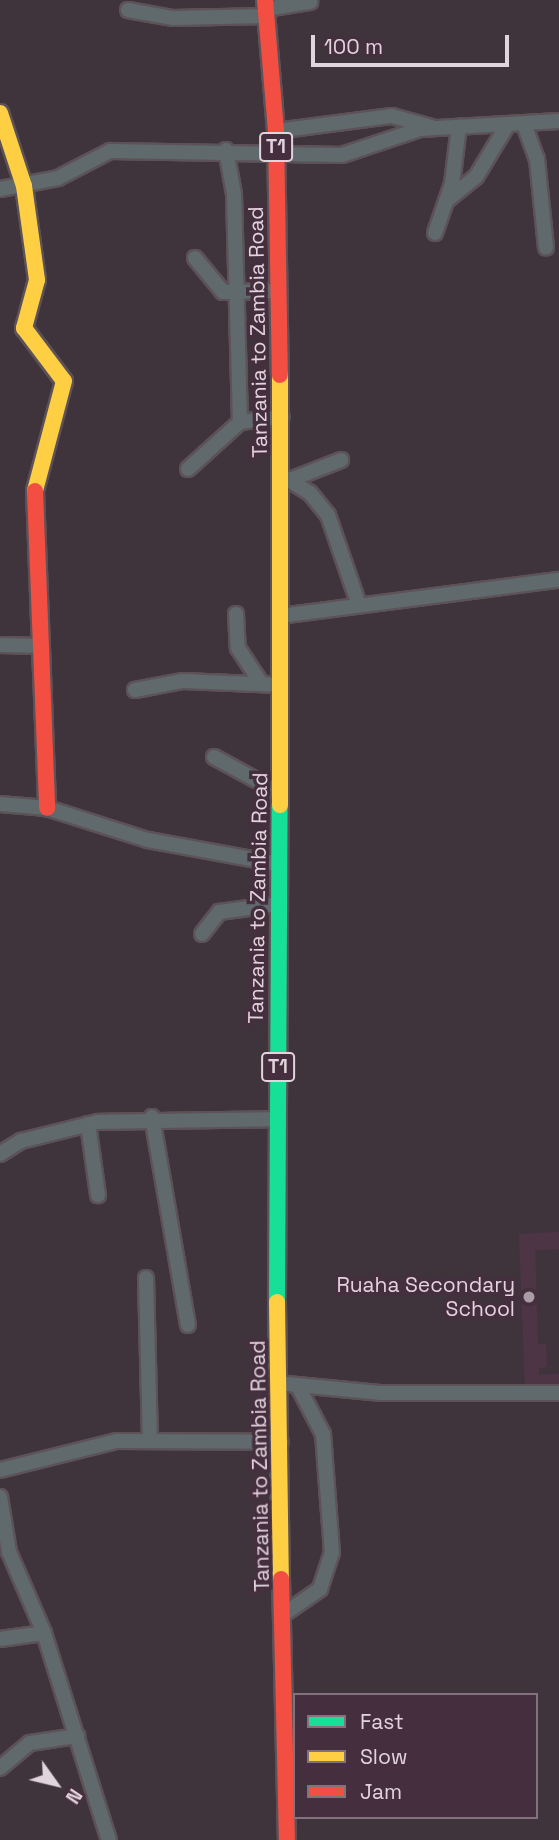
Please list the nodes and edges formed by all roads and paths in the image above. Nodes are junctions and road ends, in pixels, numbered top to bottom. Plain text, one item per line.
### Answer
1 (310, 2) dead end
2 (266, 9) edge
3 (128, 10) dead end
4 (0, 113) edge
5 (559, 121) edge
6 (508, 124) junction
7 (524, 124) junction
8 (459, 126) junction
9 (433, 128) junction
10 (276, 131) junction
11 (226, 150) junction
12 (276, 153) junction
13 (24, 186) junction
14 (0, 189) edge
15 (446, 201) junction
16 (435, 233) dead end
17 (546, 248) dead end
18 (195, 258) dead end
19 (274, 291) junction
20 (237, 293) junction
21 (282, 417) junction
22 (240, 422) junction
23 (341, 460) dead end
24 (188, 469) dead end
25 (286, 478) junction
26 (559, 580) edge
27 (358, 602) junction
28 (236, 614) dead end
29 (280, 617) junction
30 (0, 645) edge
31 (42, 646) junction
32 (261, 683) junction
33 (280, 685) junction
34 (135, 690) dead end
35 (214, 757) dead end
36 (280, 793) junction
37 (0, 804) edge
38 (47, 808) junction
39 (279, 864) junction
40 (278, 904) junction
41 (202, 934) dead end
42 (152, 1117) junction
43 (279, 1119) junction
44 (88, 1124) junction
45 (0, 1154) edge
46 (99, 1195) dead end
47 (146, 1278) dead end
48 (188, 1325) dead end
49 (277, 1383) junction
50 (299, 1388) junction
51 (559, 1393) edge
52 (150, 1439) junction
53 (281, 1443) junction
54 (0, 1469) edge
55 (0, 1497) edge
56 (3, 1542) edge
57 (284, 1614) junction
58 (44, 1633) junction
59 (0, 1639) edge
60 (77, 1736) junction
61 (0, 1768) edge
62 (109, 1840) edge
63 (287, 1840) edge

1 - 2 street
2 - 3 street
2 - 10 main road, Tanzania to Zambia Road / T1
4 - 13 main road
5 - 7 street
6 - 7 street
6 - 8 street
6 - 15 street
7 - 17 street
8 - 9 street
8 - 15 street
9 - 10 street
9 - 12 street
10 - 12 main road, Tanzania to Zambia Road / T1
11 - 12 street
11 - 13 street
11 - 20 street
12 - 19 main road, Tanzania to Zambia Road / T1
13 - 14 street
13 - 31 main road
15 - 16 street
18 - 20 street
19 - 20 street
19 - 21 main road, Tanzania to Zambia Road / T1
20 - 22 street
21 - 22 street
21 - 25 main road, Tanzania to Zambia Road / T1
22 - 24 street
23 - 25 street
25 - 27 street
25 - 29 main road, Tanzania to Zambia Road / T1
26 - 27 street
27 - 29 street
28 - 32 street
29 - 33 main road, Tanzania to Zambia Road / T1
30 - 31 street
31 - 38 main road
32 - 33 street
32 - 34 street
33 - 36 main road, Tanzania to Zambia Road / T1
35 - 36 street
36 - 39 main road, Tanzania to Zambia Road / T1
37 - 38 street
38 - 39 street
39 - 40 main road, Tanzania to Zambia Road / T1
40 - 41 street
40 - 43 main road, Tanzania to Zambia Road / T1
42 - 43 street
42 - 44 street
42 - 48 street
43 - 49 main road, Tanzania to Zambia Road / T1
44 - 45 street
44 - 46 street
47 - 52 street
49 - 50 street
49 - 53 main road, Tanzania to Zambia Road / T1
50 - 51 street
50 - 57 street
52 - 53 street
52 - 54 street
53 - 57 main road, Tanzania to Zambia Road / T1
55 - 56 street
56 - 58 street
57 - 63 main road, Tanzania to Zambia Road / T1
58 - 59 street
58 - 60 street
60 - 61 street
60 - 62 street

